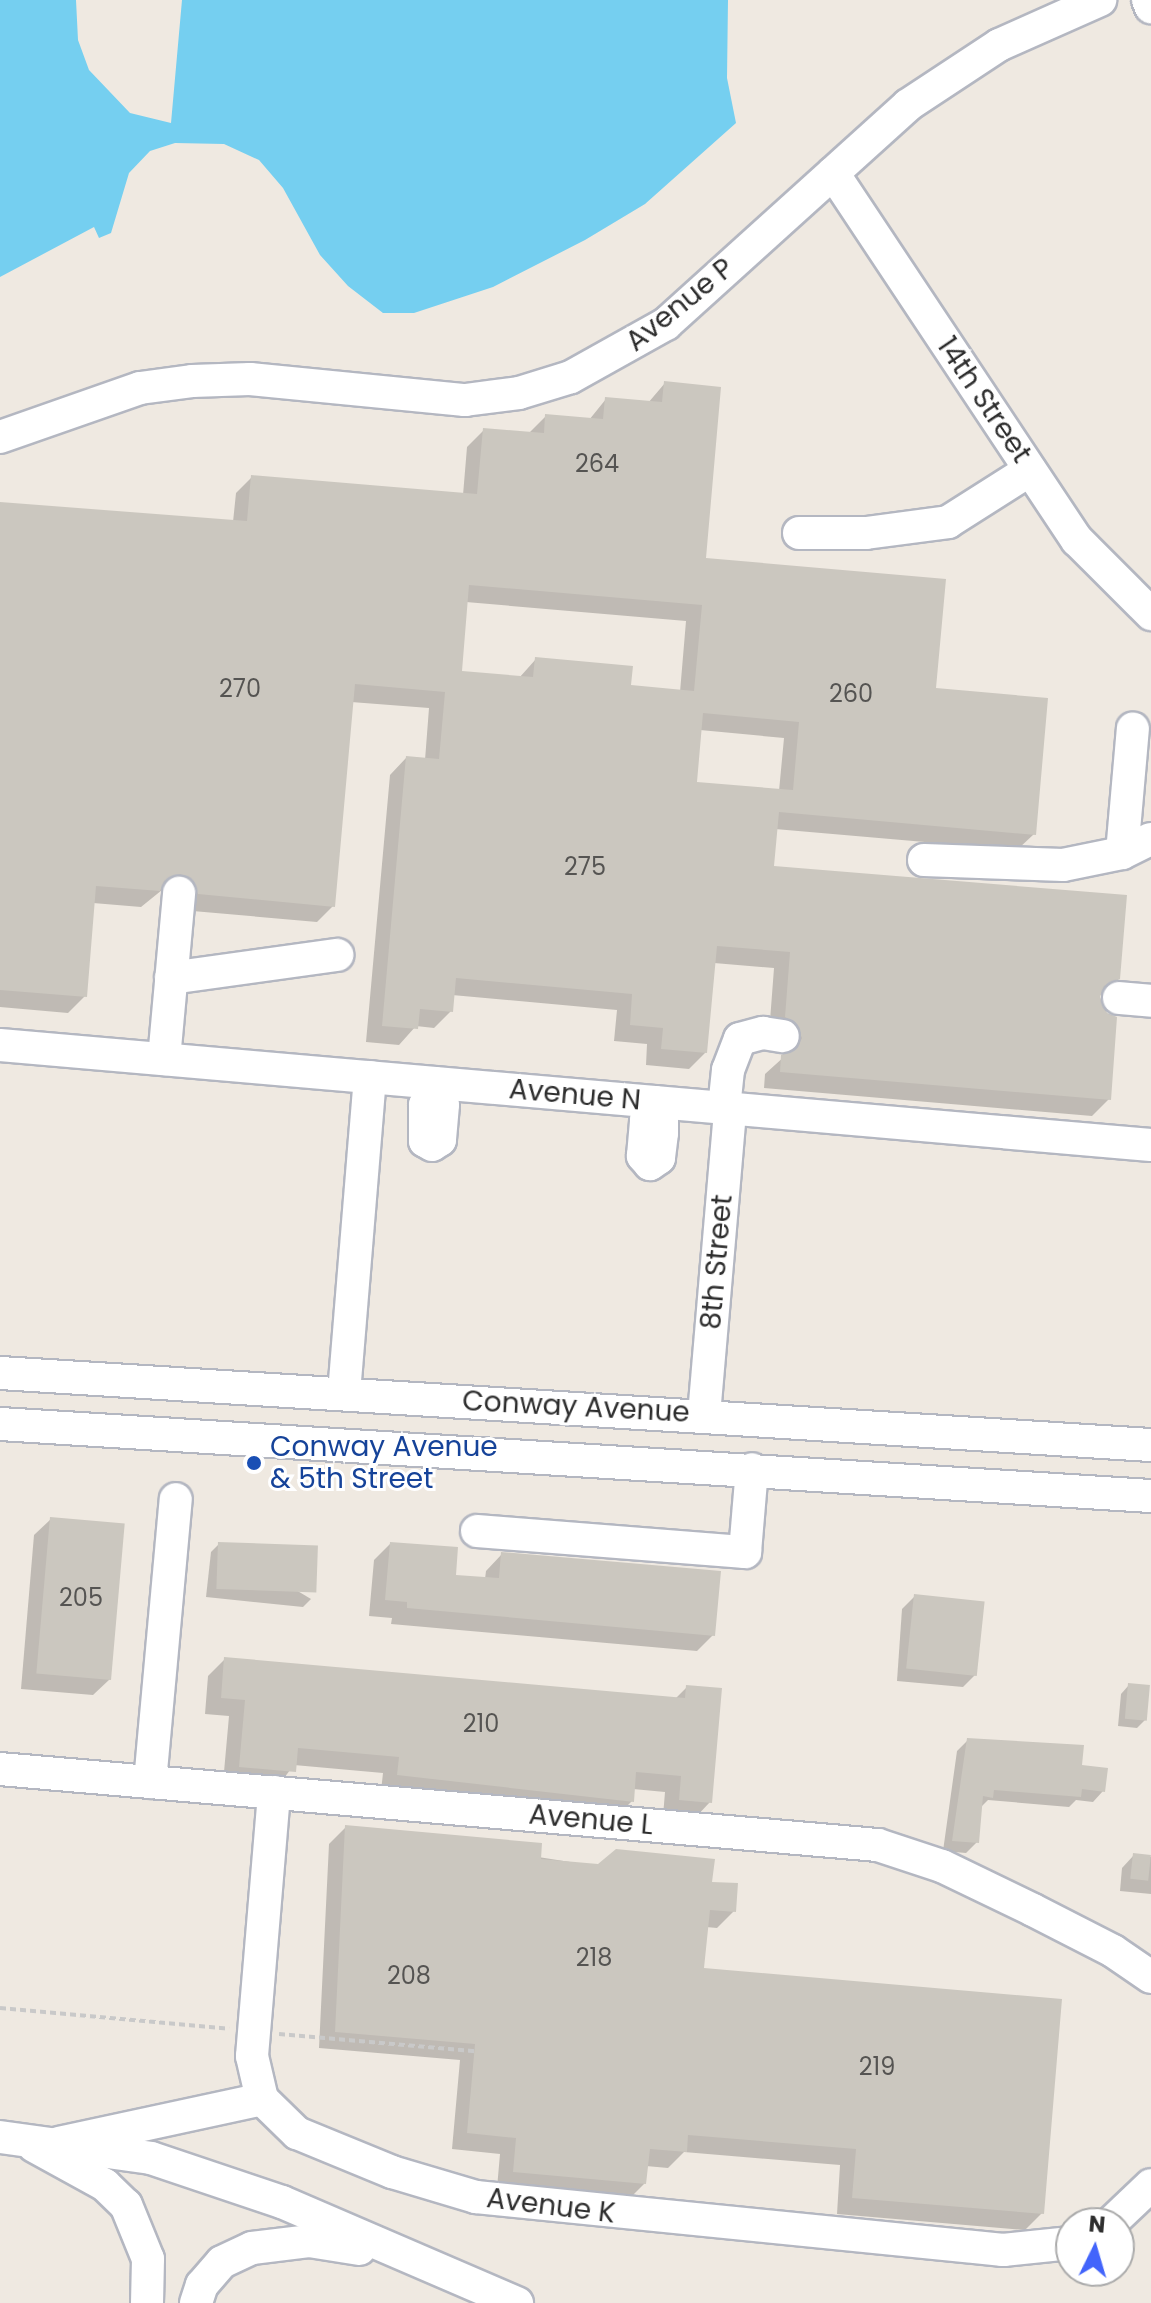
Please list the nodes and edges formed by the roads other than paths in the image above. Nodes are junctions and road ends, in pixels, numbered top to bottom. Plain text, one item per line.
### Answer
1 (1100, 0) edge
2 (1148, 0) edge
3 (1151, 7) edge
4 (833, 173) junction
5 (87, 406) junction
6 (0, 437) edge
7 (0, 459) edge
8 (1030, 470) junction
9 (799, 533) dead end
10 (1151, 614) edge
11 (1133, 728) dead end
12 (1151, 839) edge
13 (1122, 853) junction
14 (924, 860) dead end
15 (179, 893) dead end
16 (337, 955) dead end
17 (171, 978) junction
18 (1119, 998) dead end
19 (1151, 1001) edge
20 (783, 1036) dead end
21 (0, 1045) edge
22 (164, 1059) junction
23 (370, 1077) junction
24 (727, 1109) junction
25 (1151, 1145) edge
26 (0, 1373) edge
27 (344, 1393) junction
28 (704, 1415) junction
29 (0, 1424) edge
30 (1151, 1445) edge
31 (752, 1469) junction
32 (1151, 1496) edge
33 (176, 1499) dead end
34 (477, 1531) dead end
35 (0, 1769) edge
36 (150, 1782) junction
37 (274, 1792) junction
38 (1151, 1977) edge
39 (262, 2099) junction
40 (12, 2138) edge
41 (59, 2143) junction
42 (1151, 2185) edge
43 (1128, 2207) edge
44 (1055, 2245) edge
45 (398, 2255) junction
46 (147, 2303) edge
47 (196, 2303) edge
48 (517, 2303) edge

1 - 4 street, Avenue P
2 - 3 street
4 - 5 street, Avenue P
4 - 8 street, 14th Street
5 - 6 street, Avenue P
5 - 7 street
8 - 9 street
8 - 10 street, 14th Street
11 - 13 street
12 - 13 street
13 - 14 street
15 - 17 street
16 - 17 street
17 - 22 street
18 - 19 street
20 - 24 street, 8th Street
21 - 22 street, Avenue N
22 - 23 street, Avenue N
23 - 24 street, Avenue N
23 - 27 street
24 - 25 street, Avenue N
24 - 28 street, 8th Street
26 - 27 street, Conway Avenue
27 - 28 street, Conway Avenue
28 - 30 street, Conway Avenue
29 - 31 street, Conway Avenue
31 - 32 street, Conway Avenue
31 - 34 street
33 - 36 street
35 - 36 street, Avenue L
36 - 37 street, Avenue L
37 - 38 street, Avenue L
37 - 39 street
39 - 41 street
39 - 44 street, Avenue K
40 - 41 street
40 - 46 street
41 - 45 street
42 - 43 street
45 - 47 street
45 - 48 street

